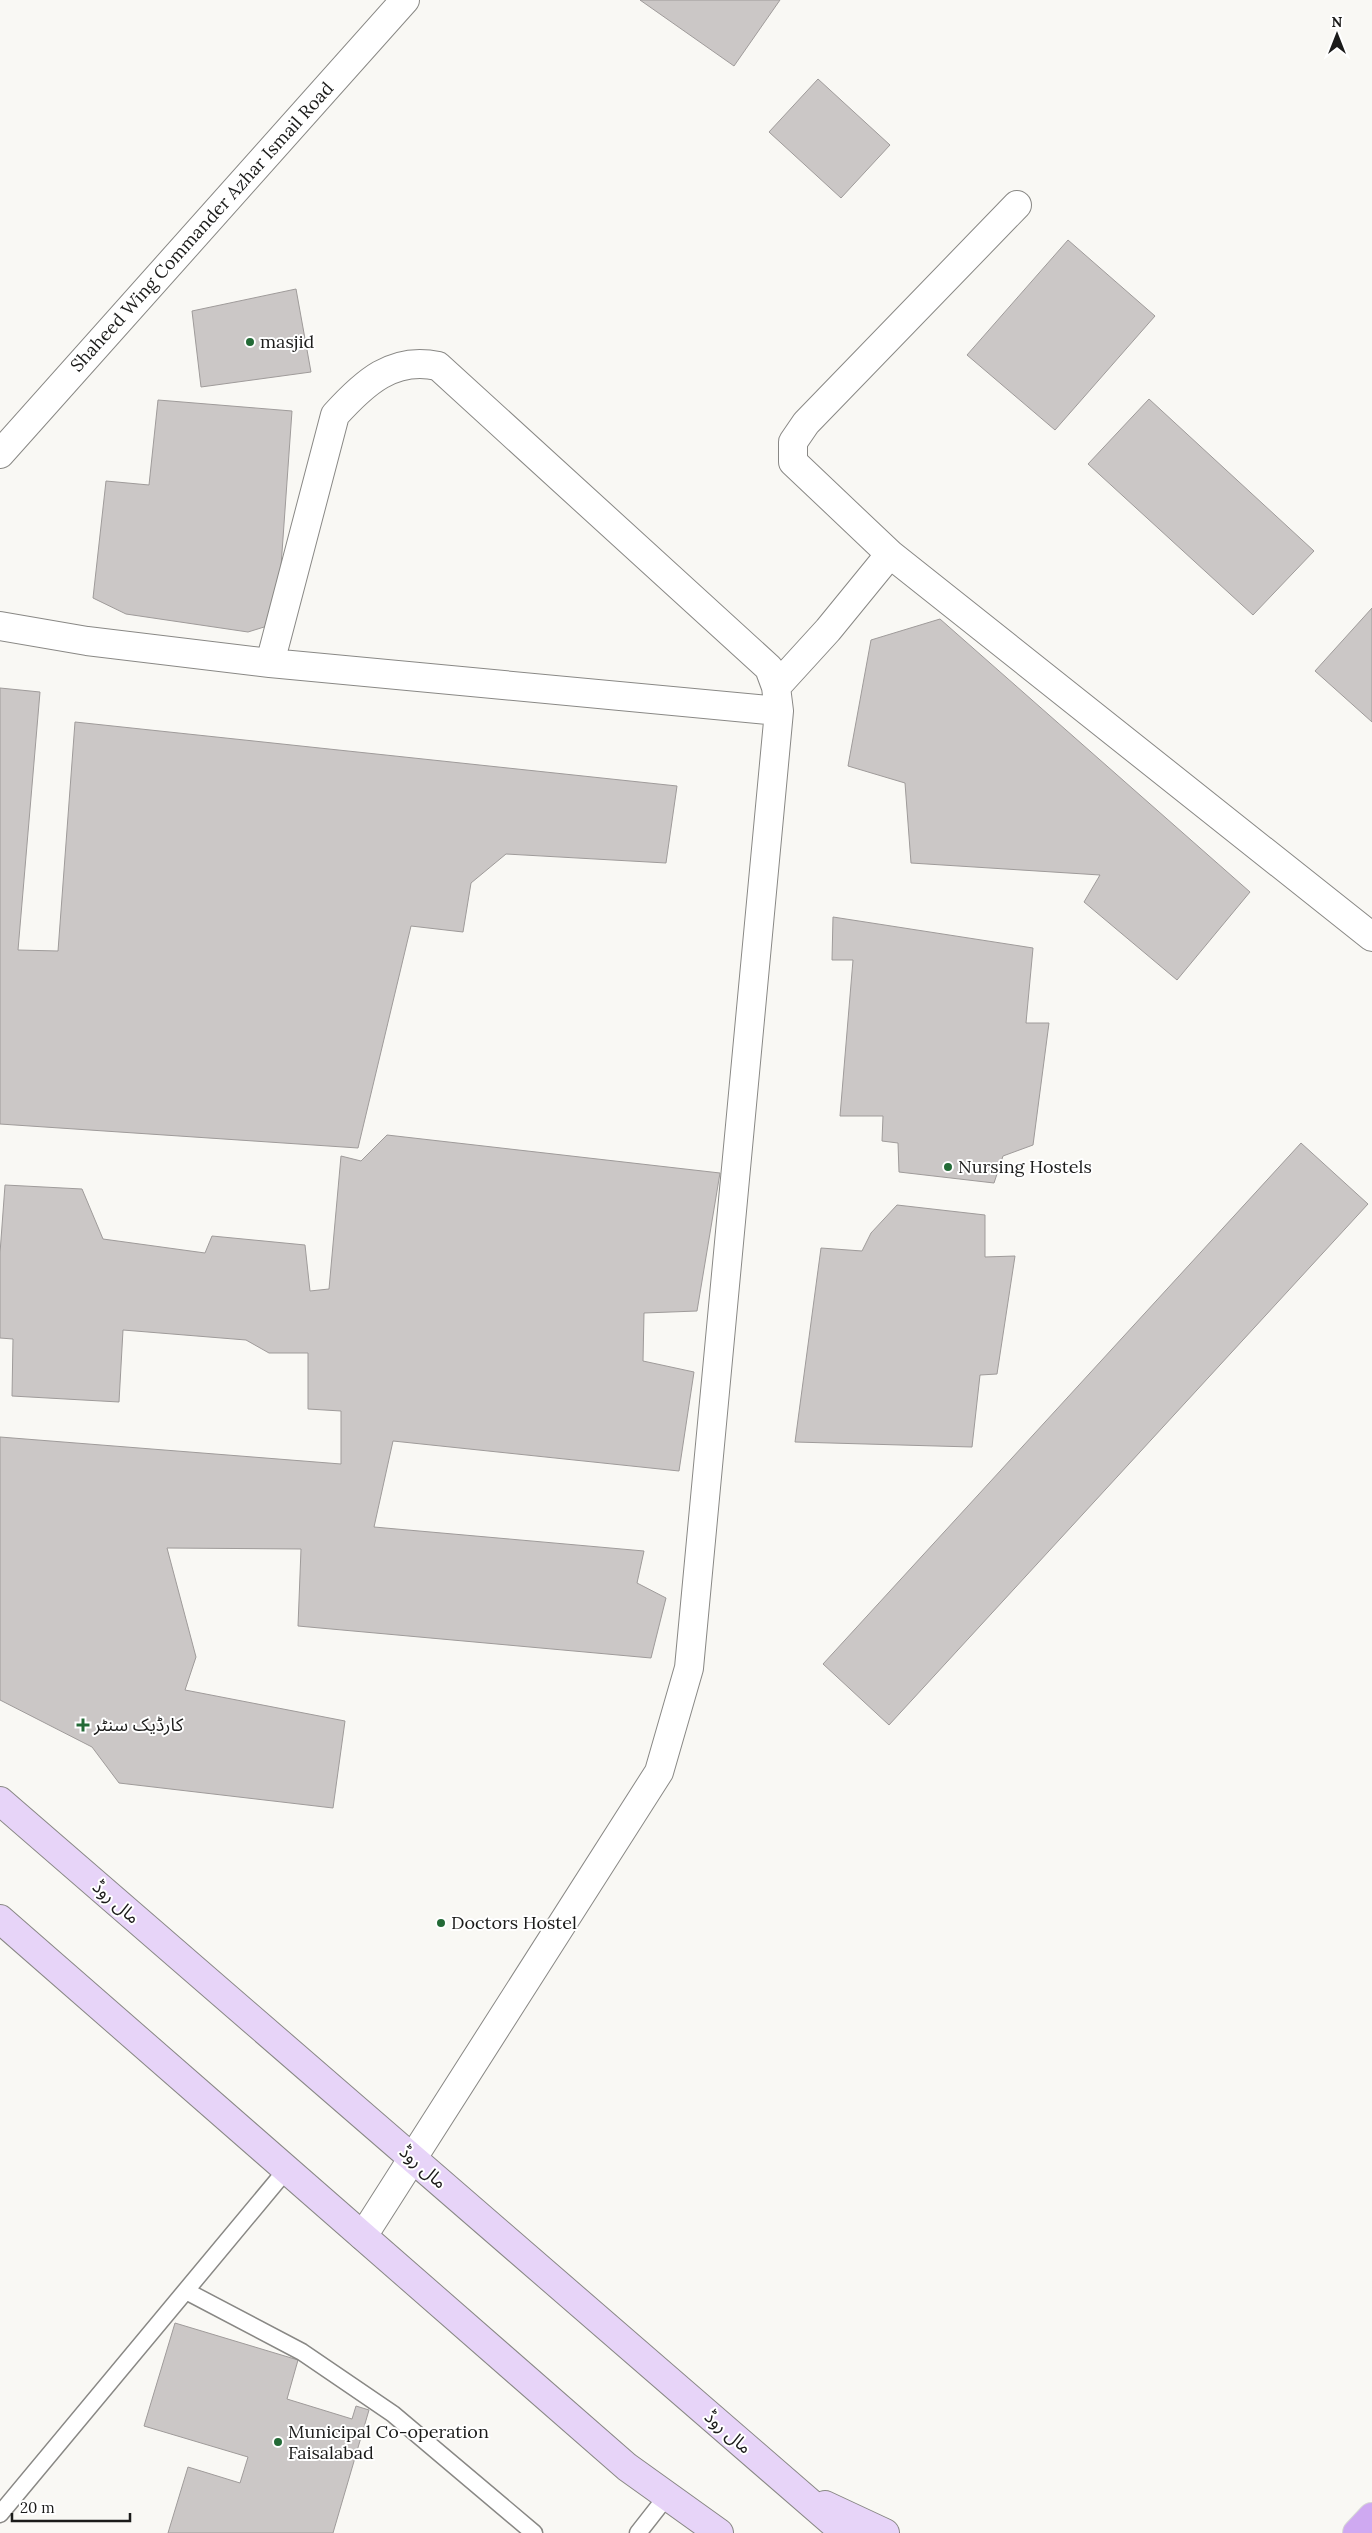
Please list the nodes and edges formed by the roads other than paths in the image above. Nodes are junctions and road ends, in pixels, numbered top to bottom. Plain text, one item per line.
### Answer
1 (405, 0) edge
2 (1017, 205) dead end
3 (0, 454) edge
4 (890, 554) junction
5 (0, 626) edge
6 (270, 663) junction
7 (777, 699) junction
8 (1372, 937) edge
9 (0, 1801) edge
10 (0, 1919) edge
11 (412, 2158) junction
12 (287, 2169) junction
13 (363, 2236) junction
14 (186, 2291) junction
15 (796, 2491) junction
16 (667, 2496) junction
17 (0, 2514) edge
18 (1372, 2517) edge
19 (534, 2533) edge
20 (638, 2533) edge
21 (718, 2533) edge
22 (845, 2533) edge
23 (885, 2533) edge
24 (1357, 2533) edge

1 - 3 street, Shaheed Wing Commander Azhar Ismail Road
2 - 4 street
4 - 7 street
4 - 8 street
5 - 6 street
6 - 7 street
6 - 7 street
7 - 11 street
9 - 11 main road, مال روڈ
10 - 12 main road
11 - 13 street
11 - 15 main road, مال روڈ
12 - 13 main road
12 - 14 lane
13 - 16 main road
14 - 17 lane
14 - 19 lane
15 - 22 main road, مال روڈ
15 - 23 main road
16 - 20 lane
16 - 21 main road
18 - 24 main road

